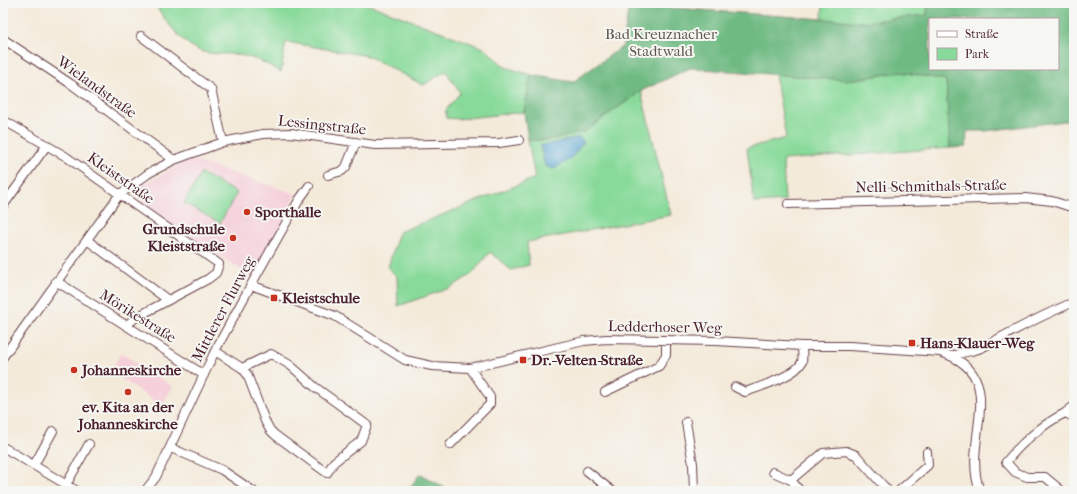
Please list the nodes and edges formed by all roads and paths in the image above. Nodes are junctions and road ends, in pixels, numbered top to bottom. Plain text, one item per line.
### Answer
1 (141, 36) dead end
2 (3, 39) edge
3 (3, 120) edge
4 (519, 140) dead end
5 (223, 142) junction
6 (356, 142) junction
7 (47, 145) junction
8 (174, 160) junction
9 (328, 175) dead end
10 (309, 186) dead end
11 (119, 195) junction
12 (788, 204) dead end
13 (3, 206) edge
14 (1074, 208) edge
15 (87, 240) junction
16 (56, 281) junction
17 (250, 284) junction
18 (168, 300) junction
19 (1074, 302) edge
20 (127, 325) junction
21 (666, 340) junction
22 (802, 346) junction
23 (215, 351) junction
24 (952, 356) junction
25 (3, 357) edge
26 (242, 368) junction
27 (470, 368) junction
28 (204, 374) junction
29 (735, 387) dead end
30 (605, 392) dead end
31 (1074, 406) edge
32 (1065, 413) junction
33 (1074, 417) edge
34 (686, 422) dead end
35 (53, 431) dead end
36 (89, 444) dead end
37 (450, 445) dead end
38 (3, 447) edge
39 (171, 448) junction
40 (927, 452) dead end
41 (34, 465) junction
42 (587, 471) dead end
43 (773, 472) dead end
44 (791, 480) junction
45 (66, 485) junction
46 (77, 491) edge
47 (145, 491) edge
48 (253, 491) edge
49 (612, 491) edge
50 (694, 491) edge
51 (800, 491) edge
52 (888, 491) edge
53 (899, 491) edge
54 (980, 491) edge
55 (1062, 491) edge

1 - 5 street
2 - 8 street, Wielandstraße
3 - 7 street, Kleiststraße
4 - 6 street, Lessingstraße
5 - 6 street, Lessingstraße
5 - 8 street, Lessingstraße
6 - 9 street
7 - 11 street, Kleiststraße
7 - 13 street
8 - 11 street, Lessingstraße
10 - 17 street, Mittlerer Flurweg
11 - 15 street, Lessingstraße
11 - 18 street, Kleiststraße
12 - 14 street, Nelli-Schmithals-Straße
15 - 16 street, Lessingstraße
15 - 18 street
16 - 20 street, Mörikestraße
16 - 25 street, Lessingstraße
17 - 23 street, Mittlerer Flurweg
17 - 27 street, Ledderhoser Weg
18 - 20 street
19 - 24 street
20 - 28 street, Mörikestraße
21 - 22 street, Ledderhoser Weg
21 - 27 street, Ledderhoser Weg
21 - 30 street
22 - 24 street, Ledderhoser Weg
22 - 29 street
23 - 26 street
23 - 28 street, Mittlerer Flurweg
24 - 54 street, Ledderhoser Weg
26 - 26 street
27 - 37 street
28 - 39 street, Mittlerer Flurweg
31 - 32 street
32 - 33 street
32 - 55 street
34 - 50 street
35 - 41 street
36 - 45 street
38 - 41 street
39 - 47 street, Mittlerer Flurweg
39 - 48 street
40 - 53 street
41 - 45 street
42 - 49 street
43 - 44 street
44 - 51 street
44 - 52 street
45 - 46 street

